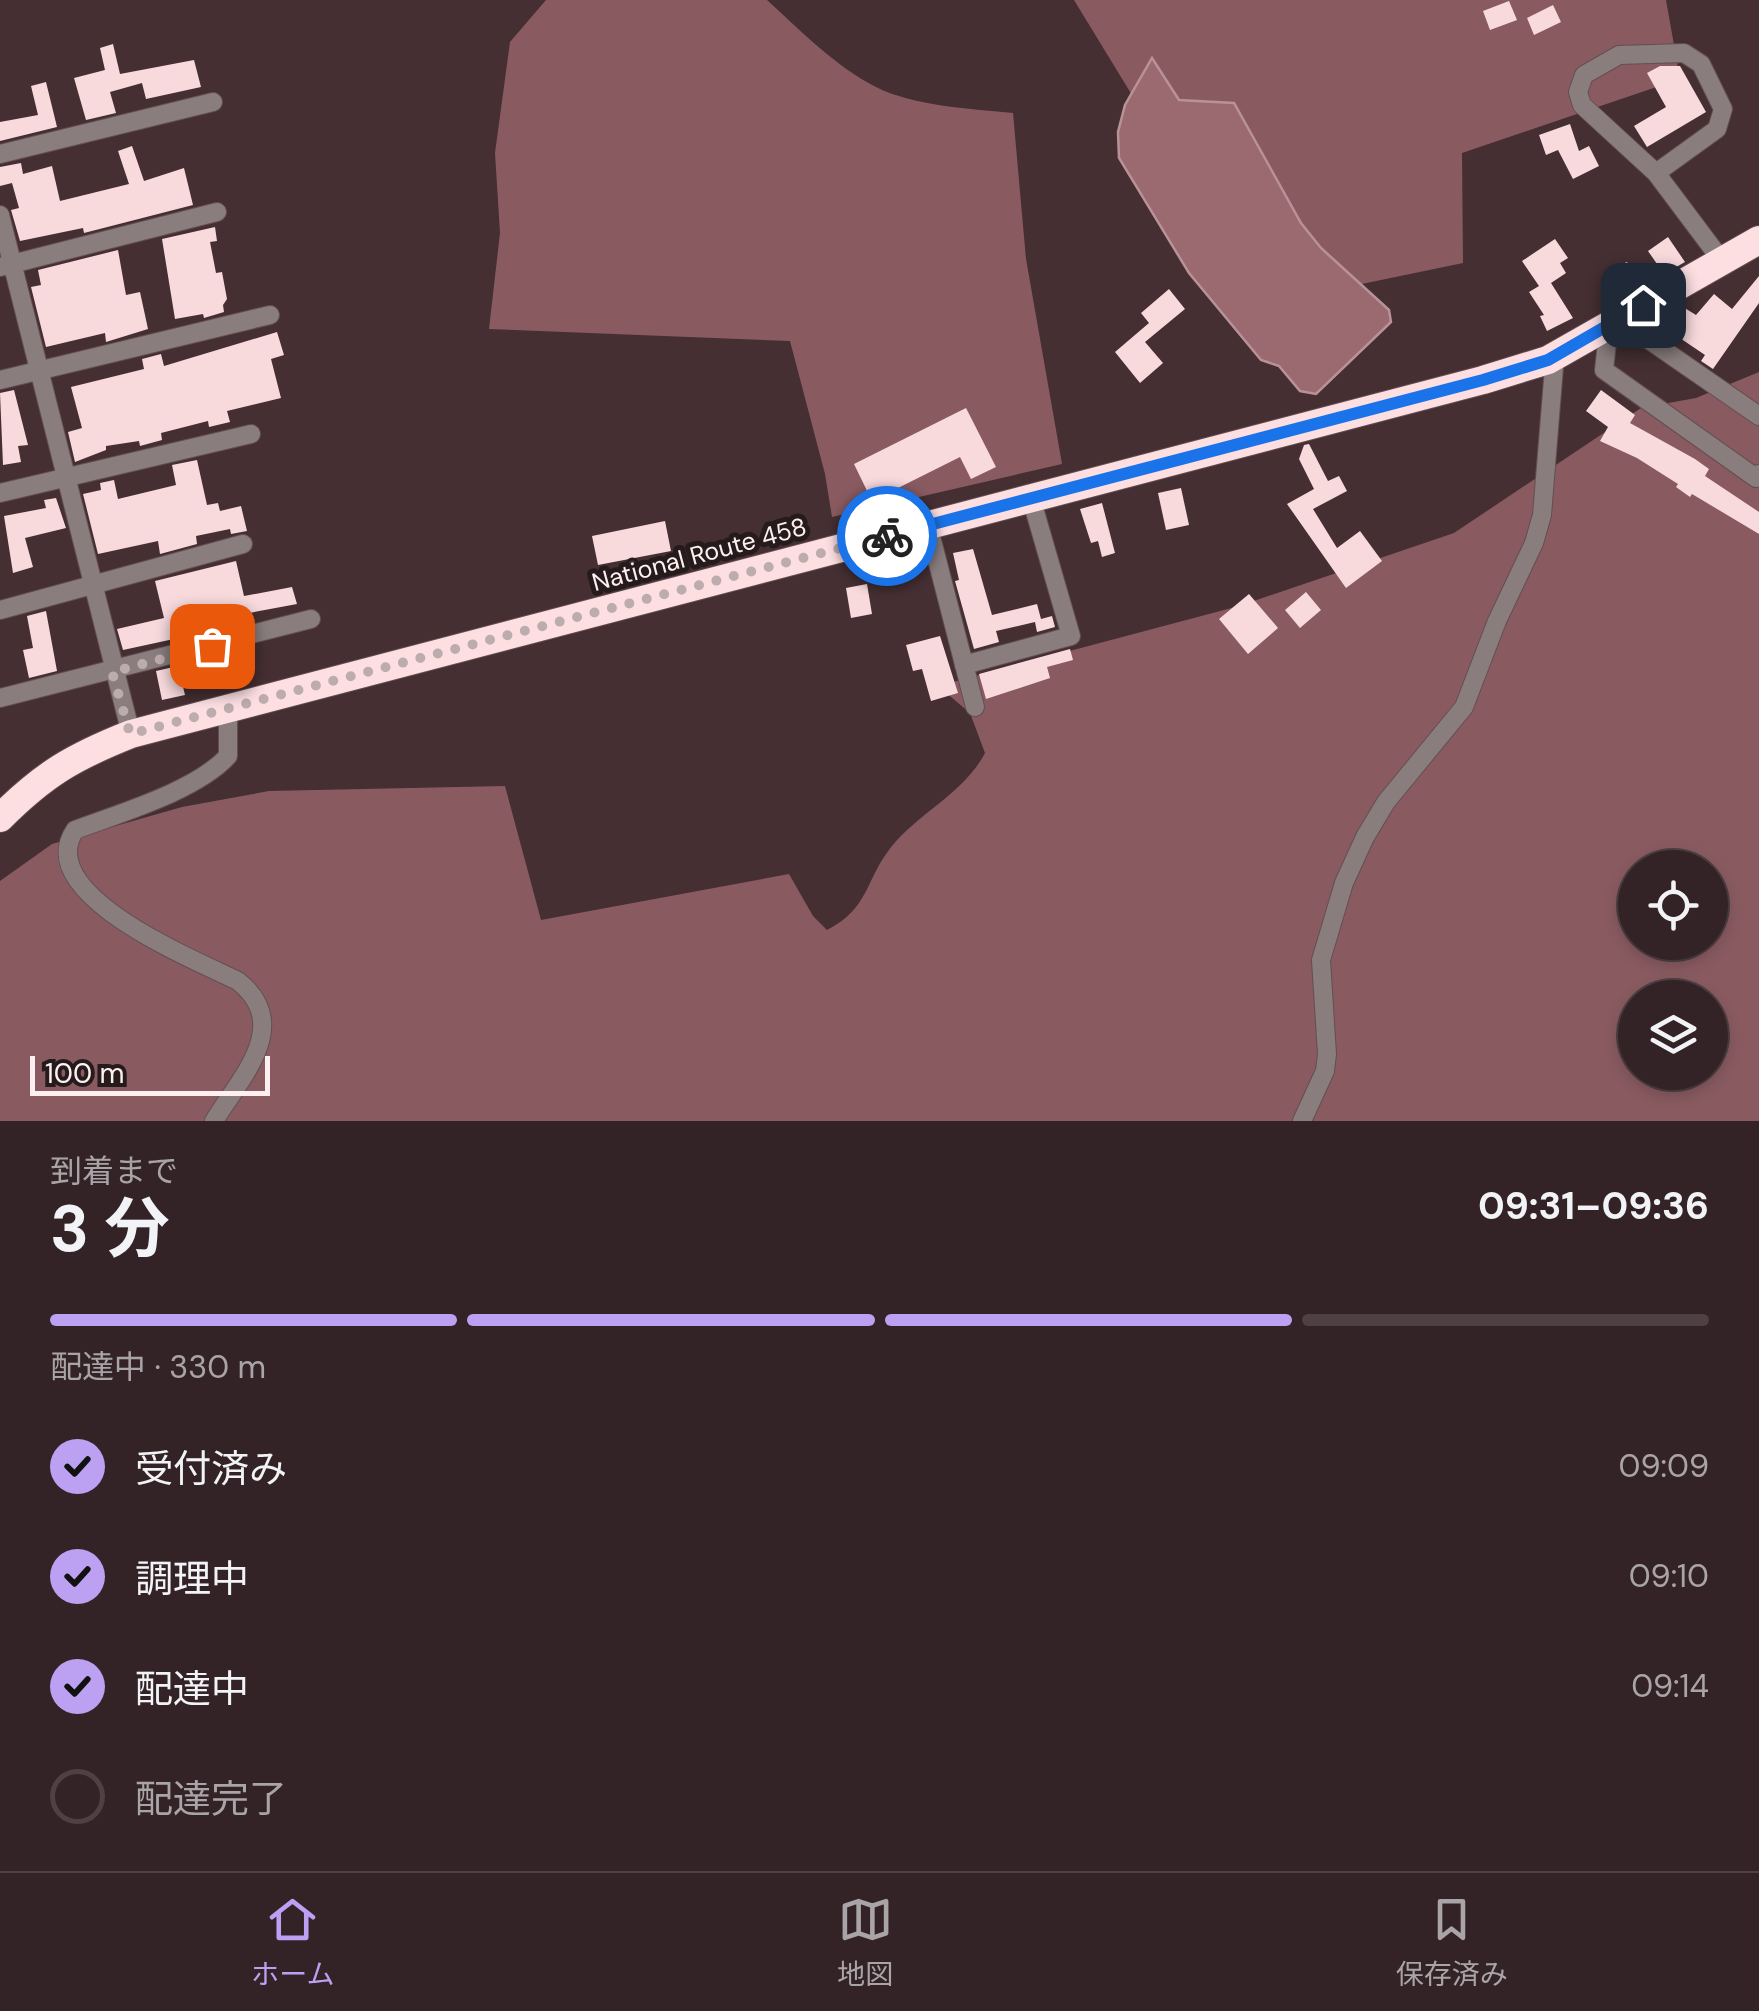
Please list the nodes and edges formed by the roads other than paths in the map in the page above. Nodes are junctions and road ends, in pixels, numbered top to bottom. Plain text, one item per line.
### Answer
1 (213, 102) dead end
2 (0, 154) edge
3 (1656, 173) junction
4 (217, 212) dead end
5 (0, 214) edge
6 (1759, 240) edge
7 (1722, 261) junction
8 (6, 265) edge
9 (270, 315) dead end
10 (1608, 332) junction
11 (1555, 355) junction
12 (39, 370) junction
13 (0, 380) edge
14 (1759, 416) edge
15 (251, 434) dead end
16 (1759, 474) edge
17 (64, 476) junction
18 (0, 493) edge
19 (1030, 498) junction
20 (928, 525) junction
21 (243, 544) dead end
22 (91, 587) junction
23 (0, 610) edge
24 (311, 619) dead end
25 (964, 664) junction
26 (112, 672) junction
27 (0, 698) edge
28 (975, 707) dead end
29 (228, 709) junction
30 (130, 734) junction
31 (0, 818) edge
32 (214, 1121) edge
33 (1302, 1121) edge

1 - 2 street
3 - 3 street
3 - 7 street
4 - 8 street
5 - 8 street
6 - 7 highway, National Route 458
7 - 10 highway, National Route 458
8 - 12 street
9 - 12 street
10 - 11 highway, National Route 458
10 - 14 street
10 - 16 street
11 - 19 highway, National Route 458
11 - 33 street
12 - 13 street
12 - 17 street
15 - 17 street
17 - 18 street
17 - 22 street
19 - 20 highway, National Route 458
19 - 25 street
20 - 25 street
20 - 29 highway, National Route 458
21 - 22 street
22 - 23 street
22 - 26 street
24 - 26 street
25 - 28 street
26 - 27 street
26 - 30 street
29 - 30 highway, National Route 458
29 - 32 street
30 - 31 highway, National Route 458

